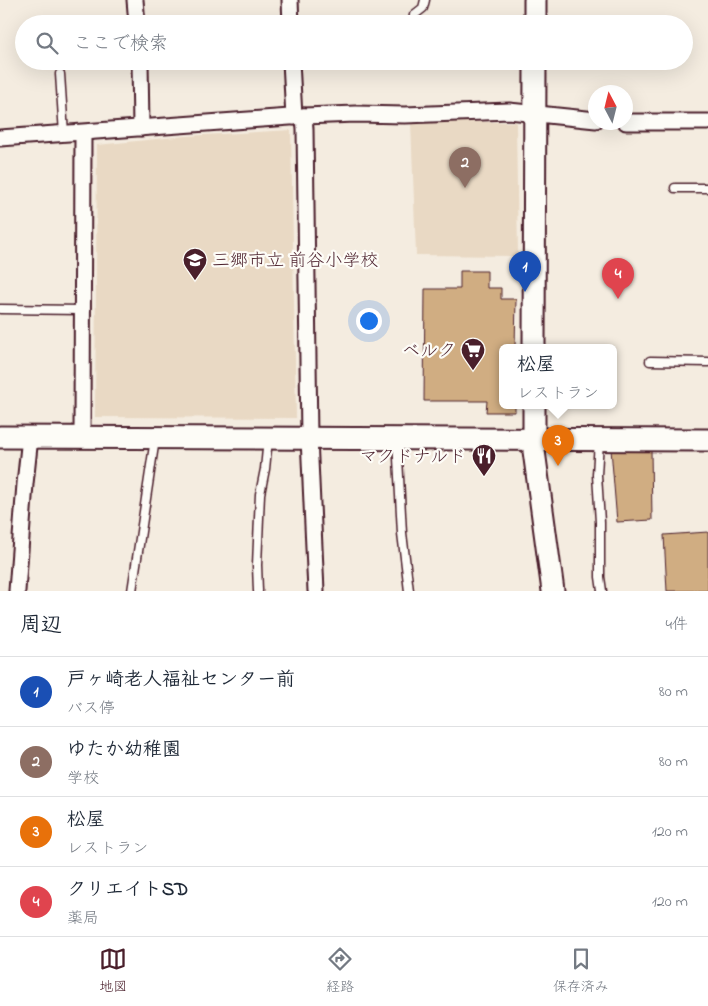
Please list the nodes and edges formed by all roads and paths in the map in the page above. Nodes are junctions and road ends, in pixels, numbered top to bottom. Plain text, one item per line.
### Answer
1 (135, 0) edge
2 (290, 0) edge
3 (425, 0) edge
4 (535, 0) edge
5 (136, 15) edge
6 (290, 15) edge
7 (414, 15) edge
8 (535, 15) edge
9 (140, 70) edge
10 (292, 70) edge
11 (535, 70) edge
12 (60, 74) dead end
13 (535, 112) junction
14 (299, 117) junction
15 (588, 119) edge
16 (633, 122) edge
17 (708, 122) edge
18 (141, 128) junction
19 (82, 133) junction
20 (64, 134) junction
21 (0, 138) edge
22 (675, 188) dead end
23 (708, 188) edge
24 (0, 309) edge
25 (82, 310) junction
26 (534, 344) edge
27 (650, 361) dead end
28 (708, 362) edge
29 (534, 409) edge
30 (0, 436) edge
31 (30, 436) junction
32 (82, 437) junction
33 (155, 437) junction
34 (268, 437) junction
35 (397, 437) junction
36 (309, 438) junction
37 (534, 438) junction
38 (600, 438) junction
39 (708, 440) edge
40 (17, 591) edge
41 (132, 591) edge
42 (258, 591) edge
43 (316, 591) edge
44 (408, 591) edge
45 (553, 591) edge
46 (602, 591) edge

1 - 5 street
2 - 6 street
3 - 7 lane
4 - 8 street
9 - 18 street
10 - 14 street
11 - 13 street
12 - 20 lane
13 - 14 street
13 - 15 street
13 - 26 street
14 - 18 street
14 - 36 street
16 - 17 street
18 - 19 street
19 - 20 street
19 - 25 street
20 - 21 street
22 - 23 lane
24 - 25 lane
25 - 32 street
27 - 28 lane
29 - 37 street
30 - 31 street
31 - 32 street
31 - 40 street
32 - 33 street
33 - 34 street
33 - 41 lane
34 - 36 street
34 - 42 lane
35 - 36 street
35 - 37 street
35 - 44 lane
36 - 43 street
37 - 38 street
37 - 45 street
38 - 39 street
38 - 46 lane

